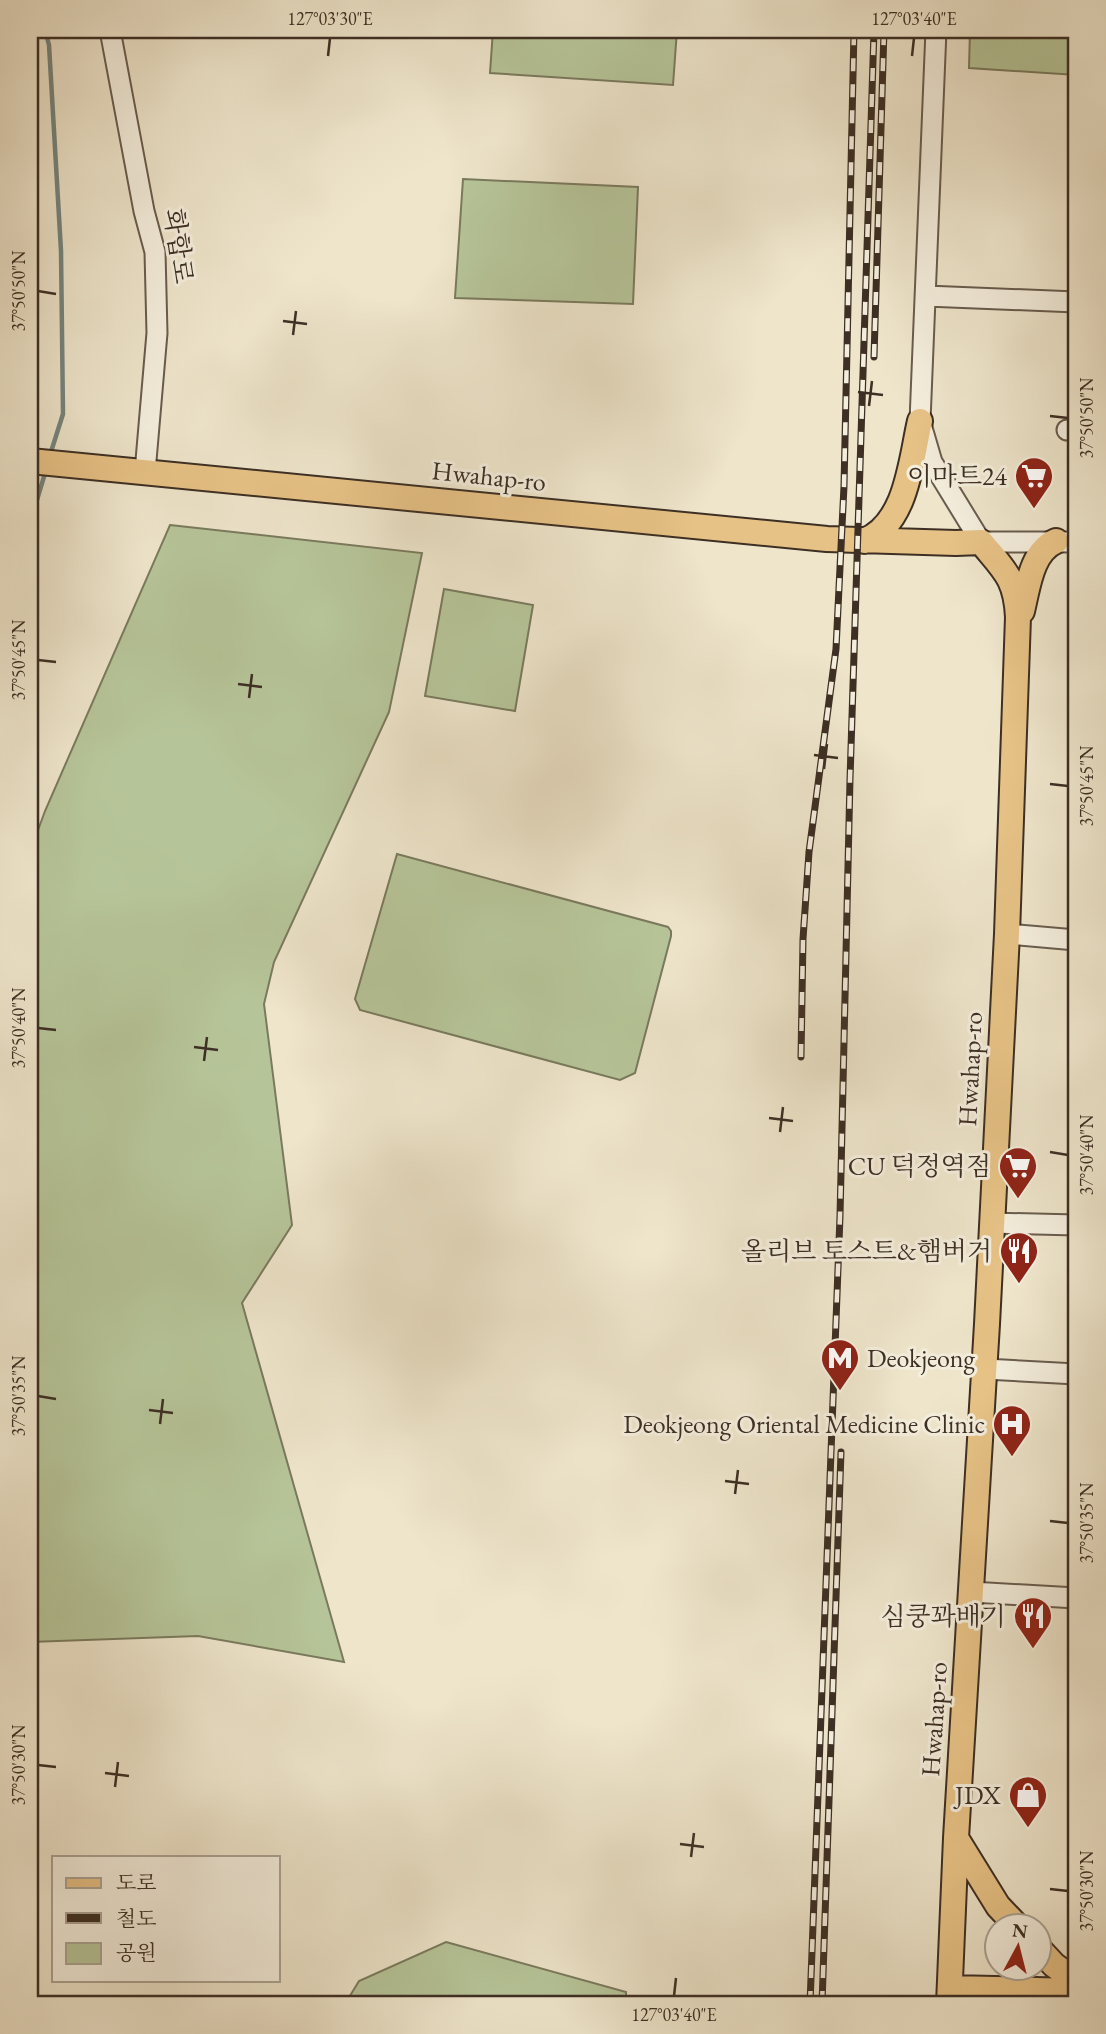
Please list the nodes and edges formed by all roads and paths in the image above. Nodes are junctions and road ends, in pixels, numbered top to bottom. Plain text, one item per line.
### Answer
1 (110, 30) edge
2 (936, 30) edge
3 (926, 296) junction
4 (1076, 302) edge
5 (920, 421) junction
6 (30, 461) edge
7 (145, 472) junction
8 (874, 541) junction
9 (981, 541) junction
10 (1056, 541) edge
11 (1017, 629) junction
12 (1007, 934) junction
13 (1076, 940) edge
14 (991, 1223) junction
15 (1076, 1225) edge
16 (985, 1368) junction
17 (1076, 1374) edge
18 (971, 1592) junction
19 (1076, 1598) edge
20 (956, 1838) junction
21 (1004, 1912) edge
22 (1054, 1965) edge
23 (1076, 1981) edge
24 (1076, 1991) edge
25 (950, 1996) edge
26 (1076, 2001) edge
27 (1071, 2004) edge

1 - 7 street, 화합로
2 - 3 street
3 - 4 street
3 - 5 street
5 - 8 main road
5 - 9 street
6 - 7 main road, Hwahap-ro
7 - 8 main road, Hwahap-ro
8 - 9 main road
9 - 10 street
9 - 11 main road, Hwahap-ro
10 - 11 main road
11 - 12 main road, Hwahap-ro
12 - 13 street
12 - 14 main road, Hwahap-ro
14 - 15 street
14 - 16 main road, Hwahap-ro
16 - 17 street
16 - 18 main road, Hwahap-ro
18 - 19 street
18 - 20 main road, Hwahap-ro
20 - 21 main road
20 - 25 main road, Hwahap-ro
22 - 23 main road
24 - 25 main road, Hwahap-ro
26 - 27 main road

